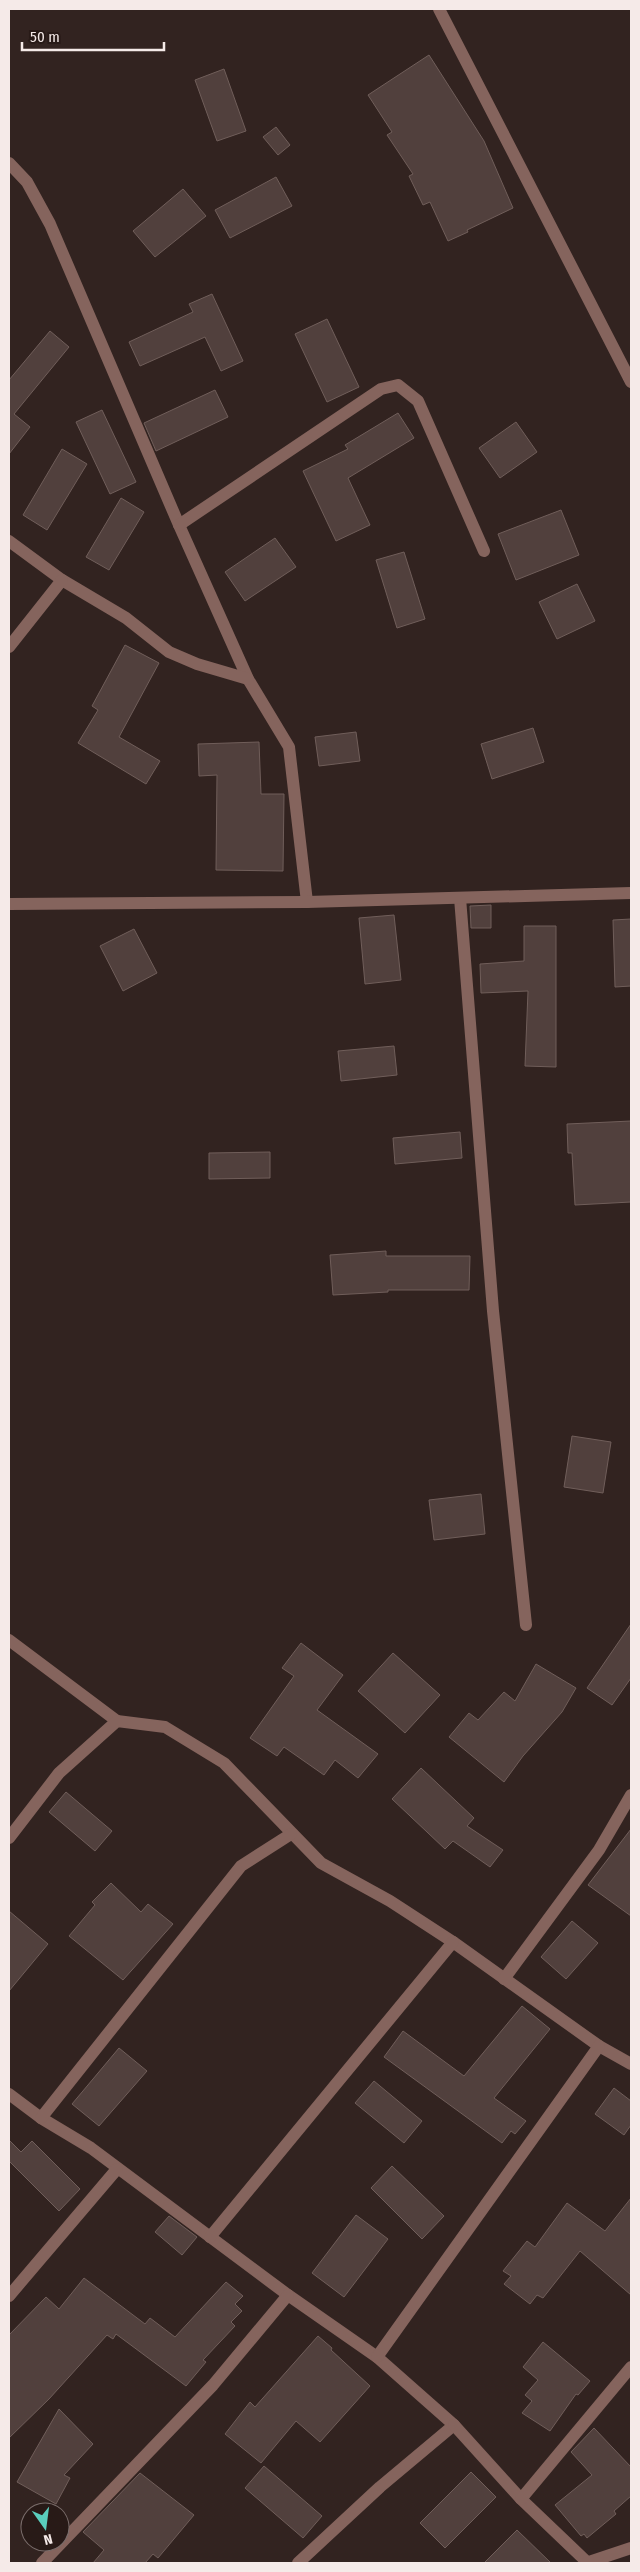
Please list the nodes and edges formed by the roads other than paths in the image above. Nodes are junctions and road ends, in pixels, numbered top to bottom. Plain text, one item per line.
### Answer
1 (439, 9) edge
2 (9, 163) edge
3 (631, 382) edge
4 (179, 525) junction
5 (9, 541) edge
6 (484, 551) dead end
7 (62, 580) junction
8 (9, 648) edge
9 (248, 679) junction
10 (631, 893) edge
11 (460, 898) junction
12 (307, 902) junction
13 (9, 904) edge
14 (526, 1625) dead end
15 (9, 1640) edge
16 (117, 1721) junction
17 (631, 1795) edge
18 (291, 1834) junction
19 (9, 1838) edge
20 (453, 1942) junction
21 (504, 1979) junction
22 (599, 2046) junction
23 (631, 2064) edge
24 (9, 2094) edge
25 (41, 2118) junction
26 (117, 2169) junction
27 (210, 2237) junction
28 (288, 2295) junction
29 (9, 2296) edge
30 (377, 2358) junction
31 (631, 2367) edge
32 (454, 2425) junction
33 (521, 2499) junction
34 (631, 2548) edge
35 (42, 2563) edge
36 (298, 2563) edge
37 (587, 2563) edge

1 - 3 street
2 - 4 street
4 - 6 street
4 - 9 street
5 - 7 street
7 - 8 street
7 - 9 street
9 - 12 street
10 - 11 street
11 - 12 street
11 - 14 street
12 - 13 street
15 - 16 street
16 - 18 street
16 - 19 street
17 - 21 street
18 - 20 street
18 - 25 street
20 - 21 street
20 - 27 street
21 - 22 street
22 - 23 street
22 - 30 street
24 - 25 street
25 - 26 street
26 - 27 street
26 - 29 street
27 - 28 street
28 - 30 street
28 - 35 street
30 - 32 street
31 - 33 street
32 - 33 street
32 - 36 street
33 - 37 street
34 - 37 street

